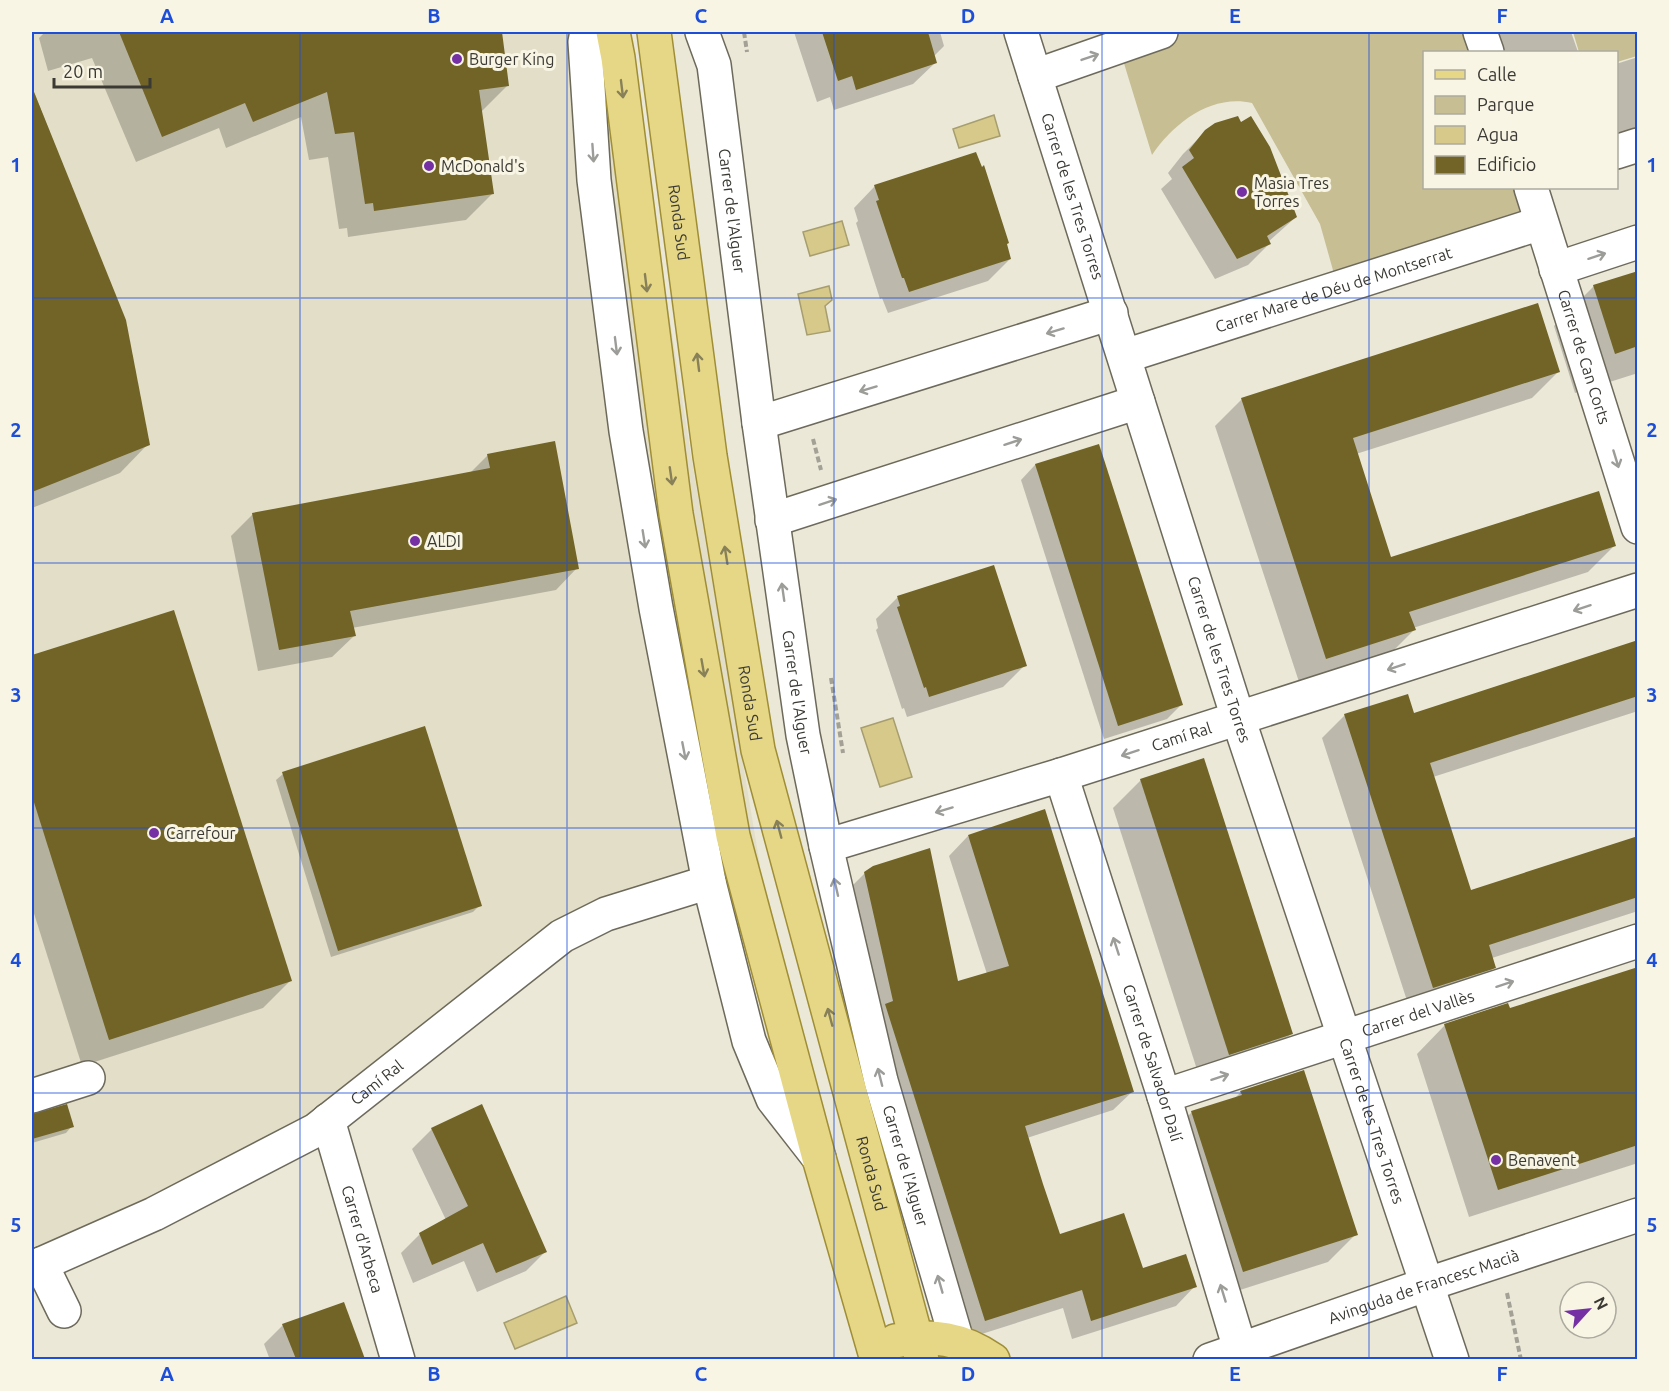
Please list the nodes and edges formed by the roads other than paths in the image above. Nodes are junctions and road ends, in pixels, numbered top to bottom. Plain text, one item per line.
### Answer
1 (587, 32) edge
2 (613, 32) edge
3 (654, 32) edge
4 (702, 32) edge
5 (1021, 32) edge
6 (1161, 32) edge
7 (1480, 32) edge
8 (1487, 51) edge
9 (1035, 76) junction
10 (1638, 145) edge
11 (1618, 152) edge
12 (1531, 189) edge
13 (1541, 223) junction
14 (1638, 242) edge
15 (1556, 269) junction
16 (1111, 314) junction
17 (1125, 356) junction
18 (1138, 402) junction
19 (759, 423) junction
20 (772, 520) junction
21 (1638, 527) edge
22 (1638, 590) edge
23 (1238, 718) junction
24 (1061, 775) junction
25 (826, 846) junction
26 (709, 882) junction
27 (1638, 941) edge
28 (1344, 1037) junction
29 (88, 1078) dead end
30 (1164, 1095) junction
31 (32, 1096) edge
32 (328, 1120) junction
33 (819, 1158) junction
34 (1638, 1215) edge
35 (36, 1266) edge
36 (1428, 1284) junction
37 (64, 1311) dead end
38 (957, 1341) junction
39 (919, 1348) edge
40 (1240, 1349) junction
41 (870, 1356) edge
42 (398, 1359) edge
43 (993, 1359) edge
44 (1210, 1359) edge
45 (1452, 1359) edge

1 -> 26 street
2 -> 33 main road
39 -> 3 main road, Ronda Sud
4 - 19 street, Carrer de l'Alguer
5 - 9 street, Carrer de les Tres Torres
9 -> 6 street
7 - 8 street
9 - 16 street, Carrer de les Tres Torres
10 - 11 street
12 - 13 street, Carrer de Can Corts
13 - 15 street, Carrer de Can Corts
13 - 17 street, Carrer Mare de Déu de Montserrat
15 -> 14 street
15 -> 21 street, Carrer de Can Corts
16 - 17 street, Carrer de les Tres Torres
16 -> 19 street
17 - 18 street, Carrer de les Tres Torres
20 -> 18 street
18 - 23 street, Carrer de les Tres Torres
19 - 20 street, Carrer de l'Alguer
25 -> 20 street, Carrer de l'Alguer
22 -> 23 street, Camí Ral
23 -> 24 street, Camí Ral
23 - 28 street, Carrer de les Tres Torres
24 -> 25 street, Camí Ral
30 -> 24 street, Carrer de Salvador Dalí
38 -> 25 street, Carrer de l'Alguer
26 - 32 street, Camí Ral
26 - 33 street
28 -> 27 street, Carrer del Vallès
30 -> 28 street, Carrer del Vallès
28 - 36 street, Carrer de les Tres Torres
29 - 31 street
40 -> 30 street, Carrer de Salvador Dalí
32 - 35 street, Camí Ral
32 - 42 street, Carrer d'Arbeca
33 - 41 main road
34 - 36 street, Avinguda de Francesc Macià
35 - 37 street
36 - 40 street, Avinguda de Francesc Macià
36 - 45 street, Carrer de les Tres Torres
38 - 39 main road
38 - 43 main road
39 - 41 main road
40 - 44 street, Avinguda de Francesc Macià

